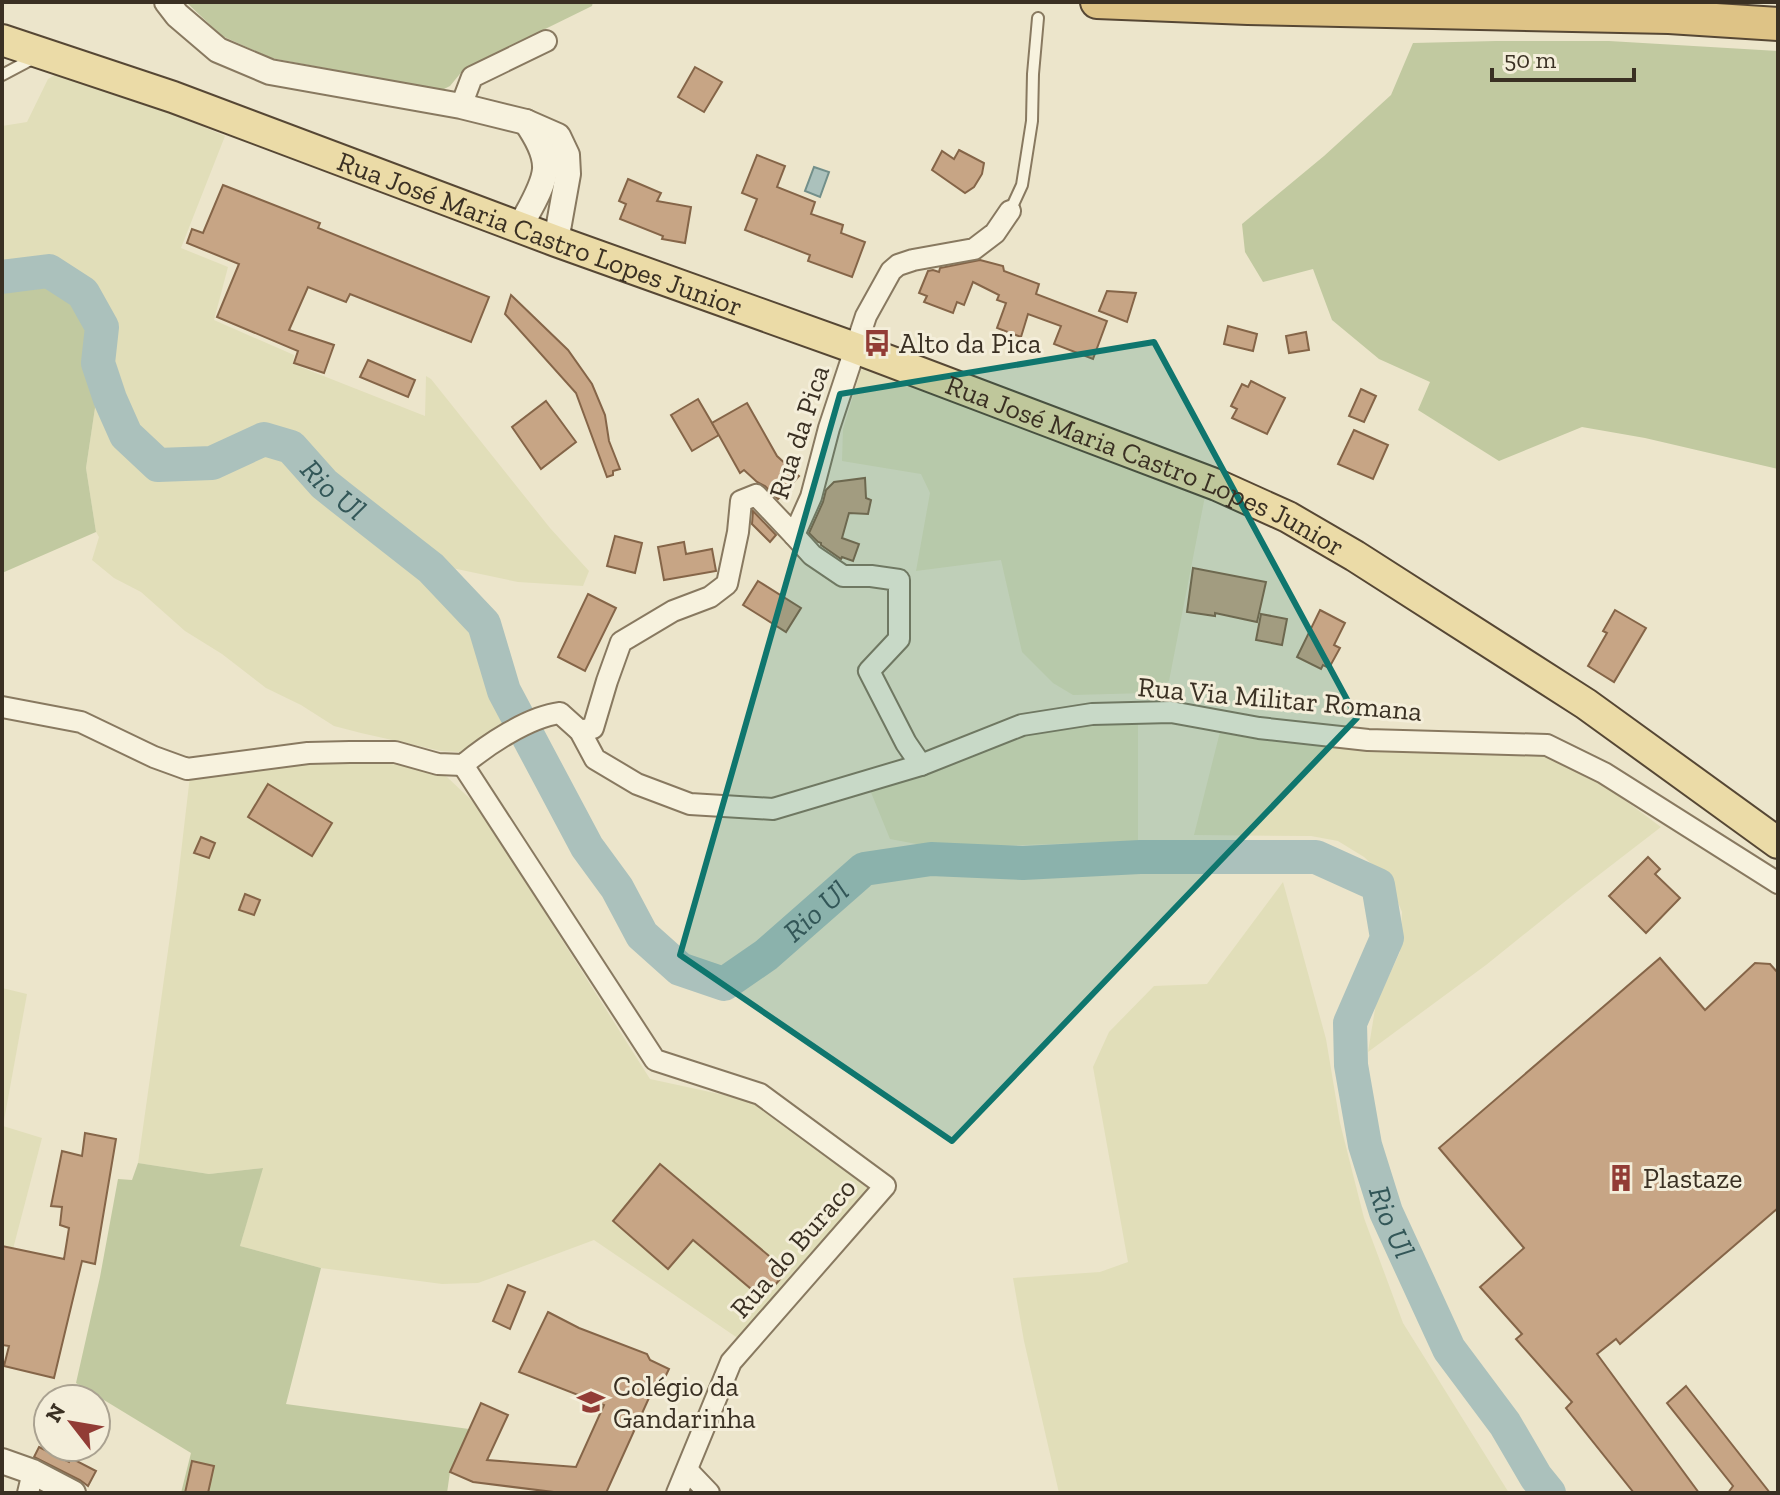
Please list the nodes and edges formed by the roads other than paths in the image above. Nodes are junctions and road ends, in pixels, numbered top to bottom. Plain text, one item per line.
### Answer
1 (1097, 2) edge
2 (1675, 2) edge
3 (172, 8) edge
4 (1778, 8) edge
5 (1038, 18) dead end
6 (1778, 24) edge
7 (2, 40) edge
8 (546, 41) dead end
9 (43, 54) junction
10 (2, 75) edge
11 (461, 106) junction
12 (526, 122) junction
13 (1010, 211) joint
14 (520, 227) junction
15 (556, 241) junction
16 (855, 348) junction
17 (794, 535) junction
18 (2, 707) edge
19 (580, 731) junction
20 (463, 765) junction
21 (921, 765) junction
22 (1778, 843) edge
23 (1778, 883) edge
24 (2, 1461) edge
25 (688, 1471) junction
26 (31, 1483) edge
27 (73, 1493) edge
28 (677, 1493) edge
29 (709, 1493) edge

1 - 6 highway
2 - 4 highway
3 - 11 street
5 - 13 lane
7 - 9 main road, Rua José Maria Castro Lopes Junior
8 - 11 street
9 - 10 lane
9 - 14 main road, Rua José Maria Castro Lopes Junior
11 - 12 street
12 - 14 street
12 - 15 street
13 - 16 street, Rua da Pica
14 - 15 main road, Rua José Maria Castro Lopes Junior
15 - 16 main road, Rua José Maria Castro Lopes Junior
16 - 17 street, Rua da Pica
16 - 22 main road, Rua José Maria Castro Lopes Junior
17 - 19 street, Rua da Pica
17 - 21 street
18 - 20 street
19 - 20 street, Rua Via Militar Romana
19 - 21 street, Rua Via Militar Romana
20 - 25 street, Rua do Buraco
21 - 23 street, Rua Via Militar Romana
24 - 26 street
25 - 28 street
25 - 29 street
26 - 27 street

